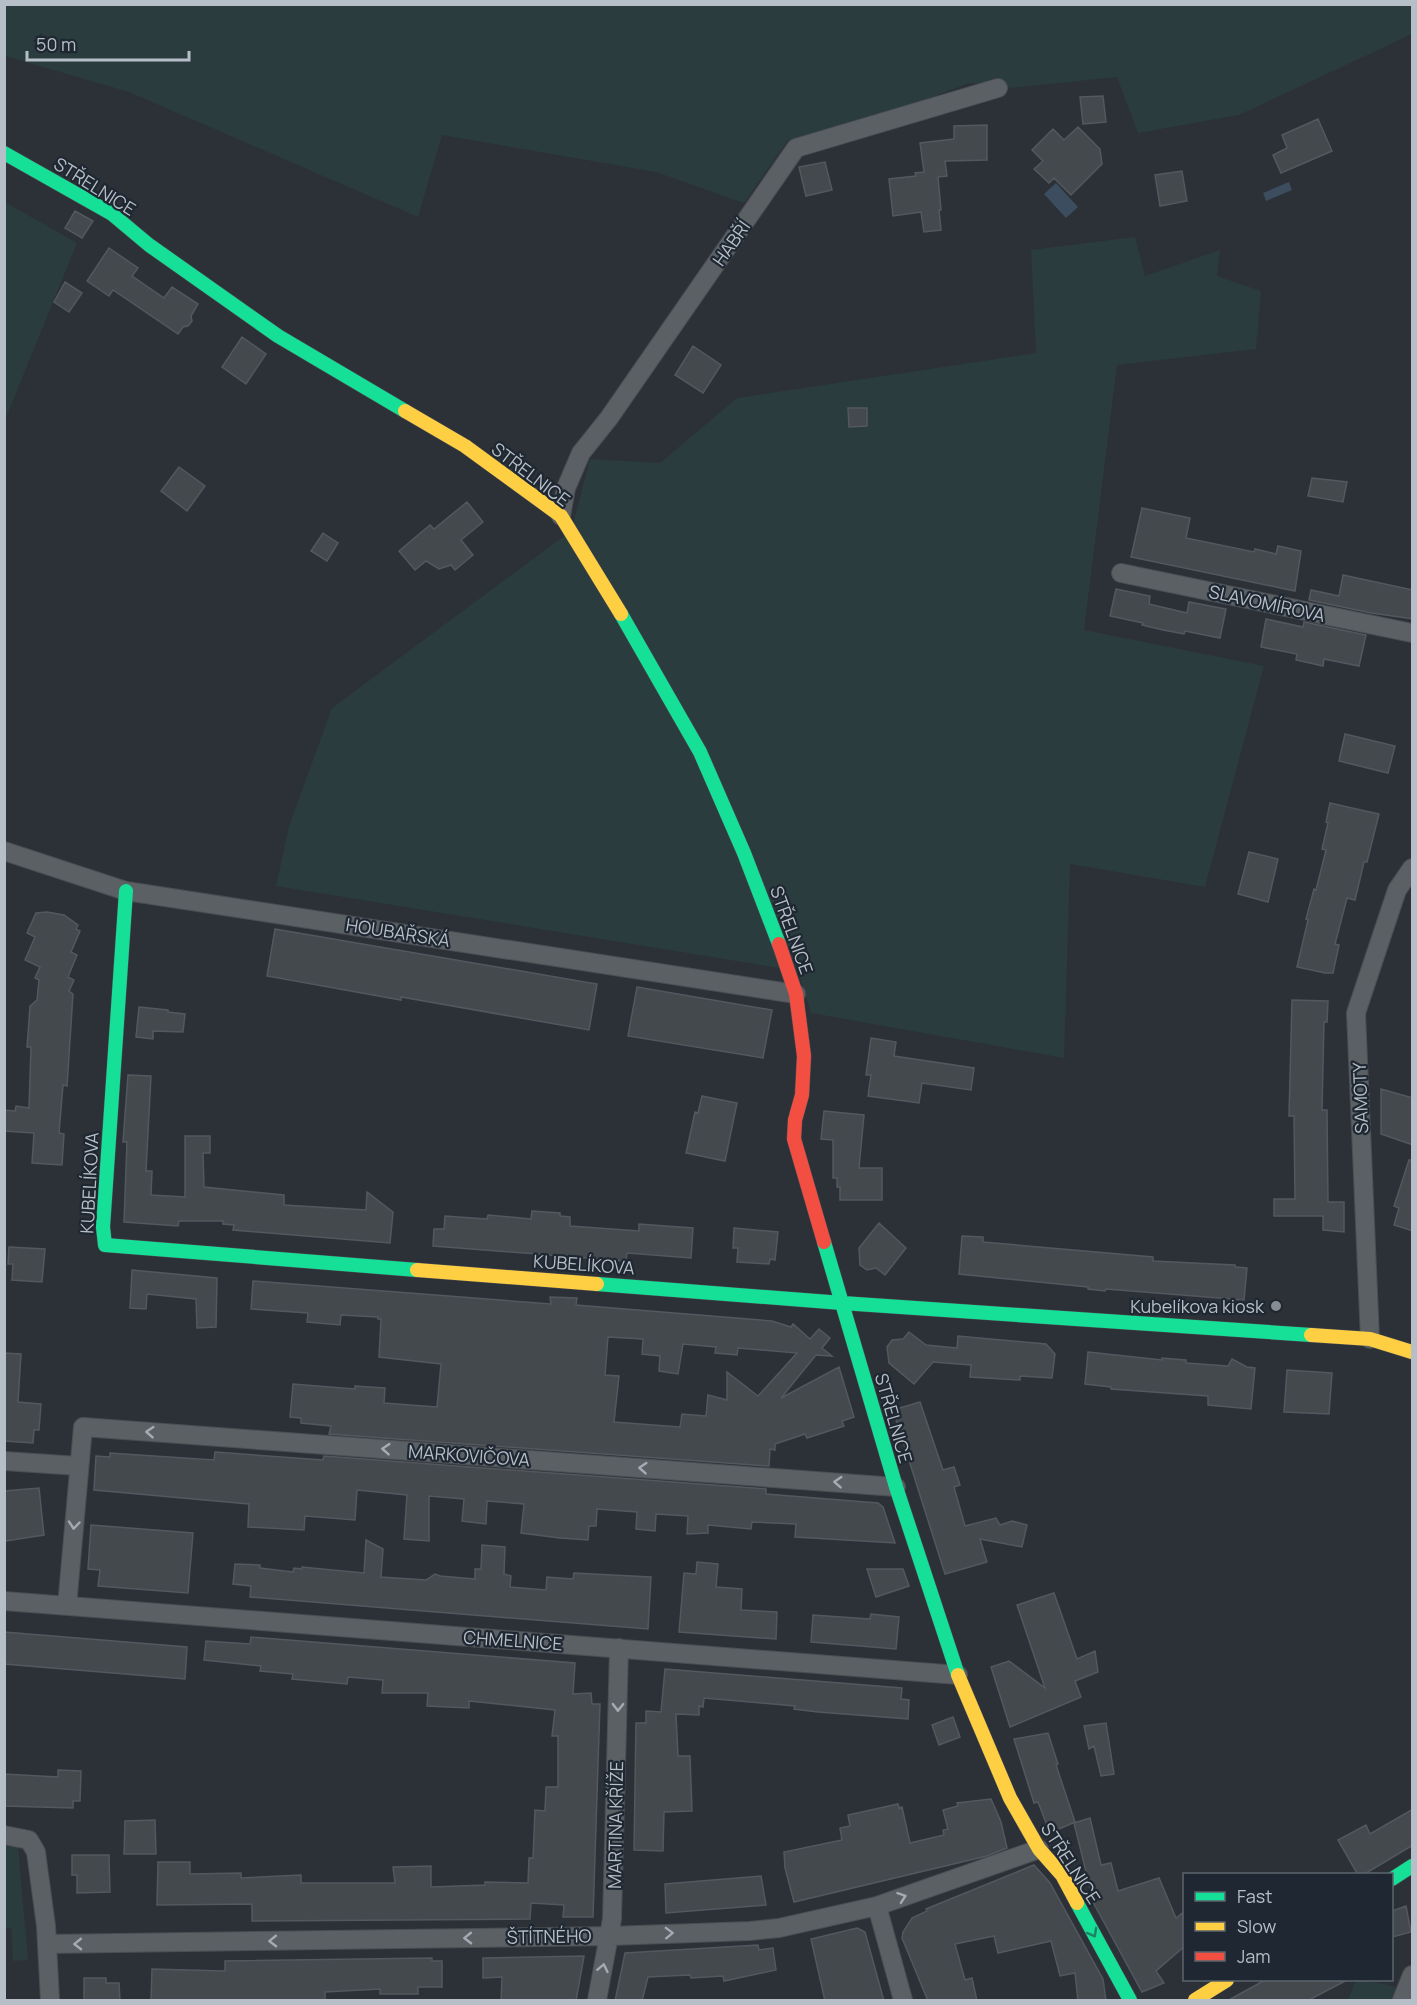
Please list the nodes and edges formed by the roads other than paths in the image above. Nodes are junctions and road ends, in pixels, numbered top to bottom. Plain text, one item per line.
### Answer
1 (998, 88) dead end
2 (4, 153) edge
3 (561, 516) junction
4 (1121, 573) dead end
5 (1413, 633) edge
6 (4, 851) edge
7 (1413, 868) edge
8 (126, 891) junction
9 (796, 994) junction
10 (842, 1303) junction
11 (1370, 1339) junction
12 (1413, 1352) edge
13 (4, 1461) edge
14 (79, 1466) junction
15 (896, 1487) junction
16 (4, 1601) edge
17 (67, 1606) junction
18 (619, 1648) junction
19 (958, 1675) junction
20 (4, 1835) edge
21 (1039, 1849) junction
22 (1413, 1866) edge
23 (1393, 1878) edge
24 (877, 1906) junction
25 (610, 1936) junction
26 (47, 1944) junction
27 (1413, 1975) edge
28 (1225, 1981) edge
29 (51, 2001) edge
30 (597, 2001) edge
31 (903, 2001) edge
32 (1130, 2001) edge
33 (1194, 2001) edge
34 (1402, 2001) edge

1 - 3 street, HABŘÍ
2 - 3 street, STŘELNICE
3 - 9 street, STŘELNICE
4 - 5 street, SLAVOMÍROVA
6 - 8 street, HOUBAŘSKÁ
7 - 11 street, SAMOTY
8 - 9 street, HOUBAŘSKÁ
8 - 10 street, KUBELÍKOVA
9 - 10 street, STŘELNICE
10 - 11 street, KUBELÍKOVA
10 - 15 street, STŘELNICE
11 - 12 street, KUBELÍKOVA
13 - 14 street
15 -> 14 street, MARKOVIČOVA
14 -> 17 street
15 - 19 street, STŘELNICE
16 - 17 street, CHMELNICE
17 - 18 street, CHMELNICE
18 - 19 street, CHMELNICE
18 -> 25 street, MARTINA KŘÍŽE
19 - 21 street, STŘELNICE
20 - 26 street
24 -> 21 street, ŠTÍTNÉHO
21 -> 32 street, STŘELNICE
22 - 23 street
25 -> 24 street, ŠTÍTNÉHO
24 - 31 street
25 -> 26 street, ŠTÍTNÉHO
30 -> 25 street, MARTINA KŘÍŽE
26 - 29 street
27 - 34 street
28 - 33 street

